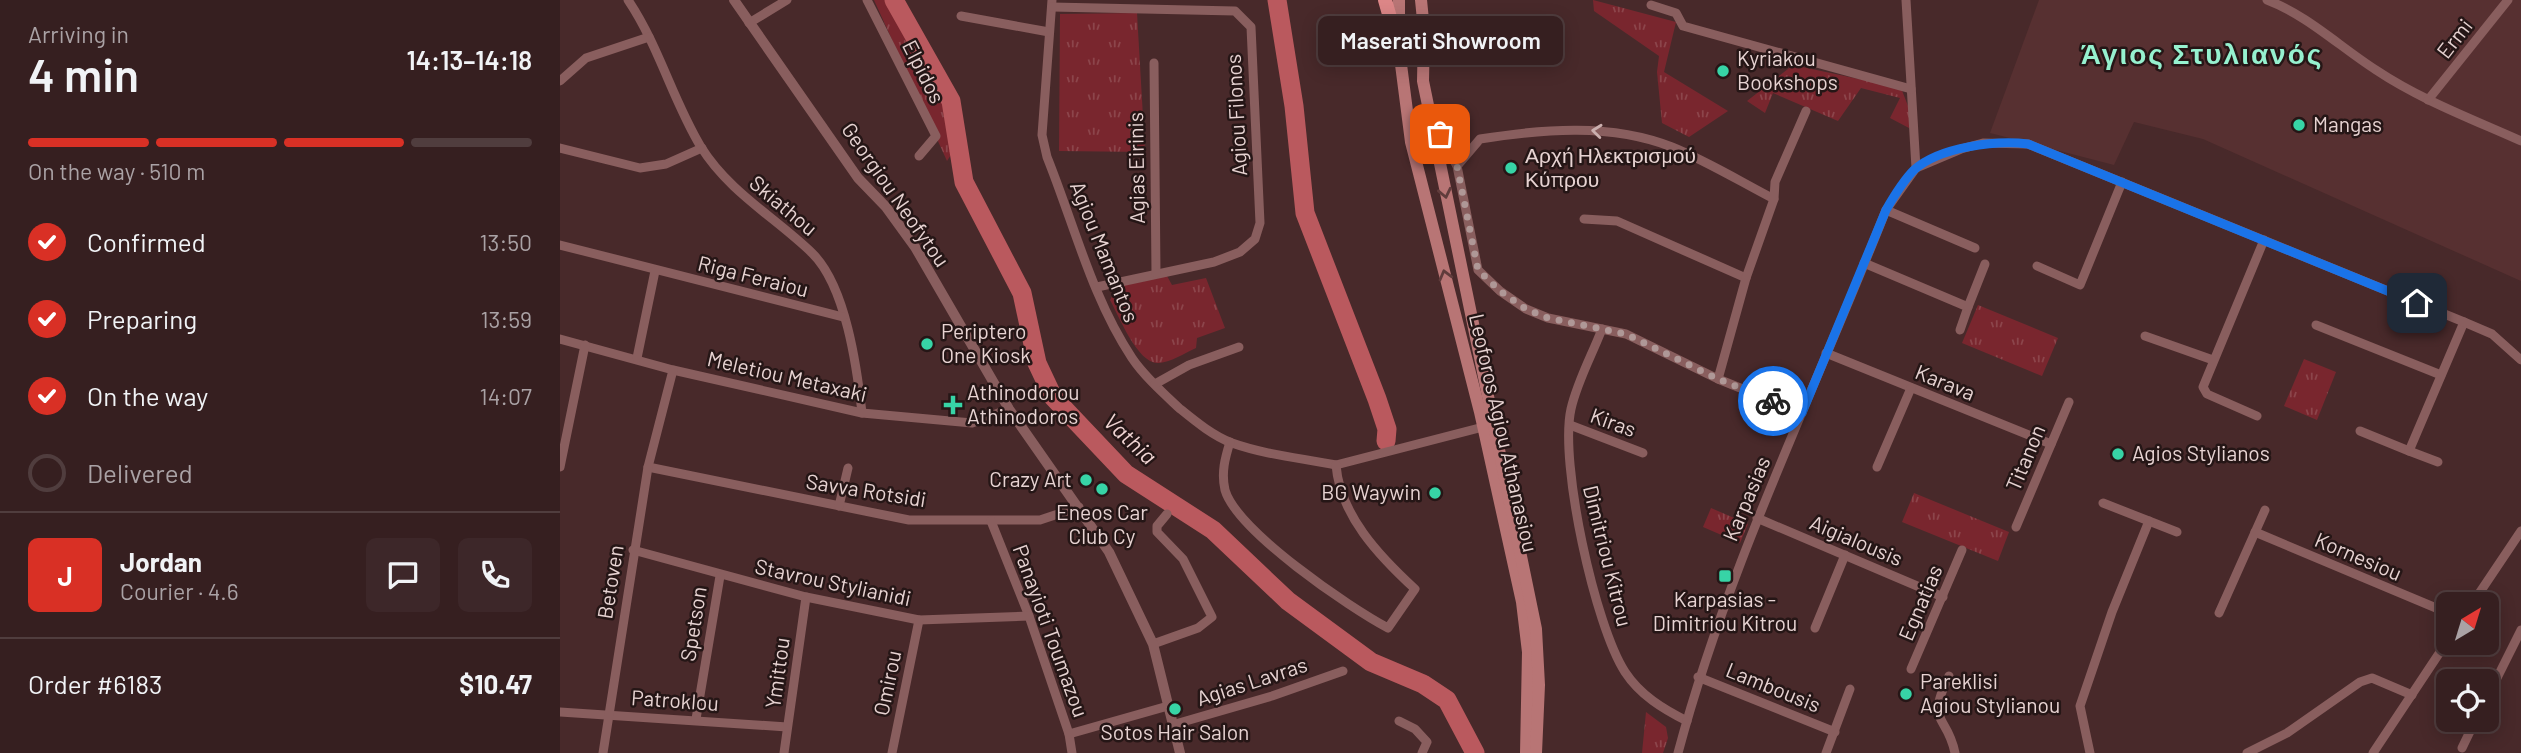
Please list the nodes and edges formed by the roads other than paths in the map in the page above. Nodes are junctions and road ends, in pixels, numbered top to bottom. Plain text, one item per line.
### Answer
1 (628, 0) edge
2 (734, 0) edge
3 (787, 0) edge
4 (867, 0) edge
5 (1385, 0) edge
6 (1399, 0) edge
7 (1421, 0) edge
8 (1906, 0) edge
9 (2267, 0) edge
10 (2508, 0) edge
11 (1052, 4) edge
12 (1651, 5) dead end
13 (961, 16) dead end
14 (750, 23) junction
15 (1049, 32) junction
16 (649, 37) junction
17 (1399, 49) junction
18 (1154, 64) dead end
19 (560, 81) edge
20 (1911, 89) junction
21 (2428, 100) junction
22 (1807, 111) dead end
23 (1429, 118) junction
24 (2521, 141) edge
25 (560, 148) edge
26 (702, 148) junction
27 (919, 156) dead end
28 (1457, 166) junction
29 (1916, 169) junction
30 (2122, 182) junction
31 (1774, 199) junction
32 (1886, 210) junction
33 (1584, 219) dead end
34 (2264, 240) junction
35 (560, 245) edge
36 (1975, 248) dead end
37 (1864, 263) junction
38 (1985, 264) dead end
39 (2036, 266) dead end
40 (655, 271) junction
41 (1156, 273) junction
42 (1746, 278) junction
43 (1097, 287) junction
44 (1968, 307) junction
45 (843, 317) junction
46 (2464, 321) junction
47 (2316, 325) dead end
48 (1602, 329) junction
49 (1960, 330) dead end
50 (2145, 336) dead end
51 (560, 339) edge
52 (585, 345) junction
53 (1239, 347) dead end
54 (1826, 353) junction
55 (637, 358) junction
56 (2213, 360) junction
57 (2521, 360) edge
58 (673, 370) junction
59 (2441, 375) junction
60 (1718, 379) junction
61 (1155, 384) junction
62 (1911, 388) junction
63 (2068, 402) dead end
64 (1009, 409) junction
65 (862, 413) junction
66 (1802, 413) junction
67 (2257, 416) dead end
68 (1489, 425) junction
69 (1570, 425) junction
70 (2360, 431) dead end
71 (1230, 442) junction
72 (2051, 444) junction
73 (2409, 451) junction
74 (1643, 453) dead end
75 (2438, 463) dead end
76 (1336, 465) junction
77 (560, 467) edge
78 (648, 467) junction
79 (1877, 467) dead end
80 (848, 468) dead end
81 (2103, 503) dead end
82 (839, 506) junction
83 (1079, 508) junction
84 (2265, 510) dead end
85 (1167, 514) dead end
86 (1757, 518) junction
87 (2149, 521) junction
88 (991, 522) junction
89 (2016, 527) dead end
90 (2521, 531) edge
91 (2176, 533) dead end
92 (2255, 533) junction
93 (2517, 544) edge
94 (633, 550) junction
95 (1962, 550) dead end
96 (1845, 555) junction
97 (720, 576) junction
98 (2481, 592) edge
99 (806, 597) junction
100 (1943, 597) junction
101 (2436, 608) edge
102 (2219, 613) dead end
103 (1030, 616) junction
104 (919, 620) junction
105 (1815, 628) dead end
106 (2521, 630) edge
107 (1153, 644) junction
108 (2438, 655) edge
109 (1911, 669) dead end
110 (1343, 671) dead end
111 (2499, 674) edge
112 (1949, 676) dead end
113 (1698, 677) junction
114 (1850, 689) dead end
115 (2412, 695) junction
116 (1168, 706) junction
117 (560, 712) edge
118 (608, 714) junction
119 (696, 719) junction
120 (1399, 721) dead end
121 (1687, 721) junction
122 (1172, 725) junction
123 (787, 727) junction
124 (1835, 732) junction
125 (2470, 732) edge
126 (1069, 734) junction
127 (2462, 748) dead end
128 (603, 753) edge
129 (785, 753) edge
130 (892, 753) edge
131 (1072, 753) edge
132 (1180, 753) edge
133 (1422, 753) edge
134 (1526, 753) edge
135 (1536, 753) edge
136 (1678, 753) edge
137 (1826, 753) edge
138 (1955, 753) edge
139 (2090, 753) edge
140 (2246, 753) edge
141 (2373, 753) edge

1 - 16 street, Skiathou
2 - 14 street, Georgiou Neofytou
3 - 14 street
4 - 27 street, Elpidos
5 - 17 main road
6 - 17 main road, Leoforos Agiou Athanasiou
7 - 23 main road, Leoforos Agiou Athanasiou
8 - 20 street
9 - 21 street
10 - 21 street, Ermi
11 - 15 street, Agiou Mamantos
11 - 41 street, Agiou Filonos
12 - 20 street
13 - 15 street
14 - 64 street, Georgiou Neofytou
15 - 43 street, Agiou Mamantos
16 - 19 street
16 - 26 street, Skiathou
68 -> 17 main road, Leoforos Agiou Athanasiou
18 - 41 street, Agias Eirinis
20 - 29 street
21 - 24 street
22 - 31 street
23 - 28 street
23 -> 68 main road, Leoforos Agiou Athanasiou
25 - 26 street
26 - 45 street, Skiathou
31 -> 28 street
28 - 48 street
29 - 30 street
29 - 32 street
30 - 34 street
30 - 39 street
31 - 42 street
32 - 36 street
32 - 37 street
33 - 42 street
34 - 46 street
34 - 56 street
35 - 40 street, Riga Feraiou
37 - 44 street
37 - 54 street, Karpasias
38 - 44 street
40 - 45 street, Riga Feraiou
40 - 55 street
41 - 43 street, Agiou Filonos
42 - 60 street
43 - 61 street, Agiou Mamantos
44 - 49 street
45 - 65 street, Skiathou
46 - 57 street
46 - 59 street
47 - 59 street
48 - 60 street
48 - 69 street, Dimitriou Kitrou
50 - 56 street
51 - 52 street, Meletiou Metaxaki
52 - 55 street, Meletiou Metaxaki
52 - 77 street
53 - 61 street
54 - 62 street, Karava
54 - 66 street, Karpasias
55 - 58 street, Meletiou Metaxaki
56 - 67 street
58 - 65 street, Meletiou Metaxaki
58 - 78 street, Betoven
59 - 73 street
60 - 66 street
61 - 71 street, Agiou Mamantos
62 - 72 street, Karava
62 - 79 street
63 - 72 street, Titanon
64 - 65 street, Meletiou Metaxaki
64 - 83 street, Georgiou Neofytou
66 - 86 street, Karpasias
68 - 76 street, Agiou Mamantos
68 - 134 main road, Leoforos Agiou Athanasiou
68 - 135 main road, Leoforos Agiou Athanasiou
69 - 74 street, Kiras
69 - 121 street, Dimitriou Kitrou
70 - 73 street
71 - 76 street, Agiou Mamantos
71 - 76 street
72 - 89 street, Titanon
73 - 75 street
78 - 82 street, Savva Rotsidi
78 - 94 street, Betoven
80 - 82 street
81 - 87 street
82 - 88 street, Savva Rotsidi
83 - 88 street, Savva Rotsidi
83 - 107 street, Georgiou Neofytou
84 - 92 street
85 - 107 street
86 - 96 street, Aigialousis
86 - 113 street, Karpasias
87 - 91 street
87 - 139 street
88 - 103 street, Panayioti Toumazou
90 - 93 street
92 - 101 street, Kornesiou
92 - 102 street
93 - 98 street
94 - 97 street, Stavrou Stylianidi
94 - 118 street, Betoven
95 - 100 street, Egnatias
96 - 100 street, Aigialousis
96 - 105 street
97 - 99 street, Stavrou Stylianidi
97 - 119 street, Spetson
99 - 104 street, Stavrou Stylianidi
99 - 123 street, Ymittou
100 - 109 street, Egnatias
103 - 104 street, Stavrou Stylianidi
103 - 126 street, Panayioti Toumazou
104 - 130 street, Omirou
106 - 111 street
107 - 116 street, Georgiou Neofytou
108 - 115 street
110 - 122 street, Agias Lavras
112 - 138 street
113 - 121 street, Karpasias
113 - 124 street, Lambousis
114 - 124 street
115 - 140 street
115 - 141 street
116 - 122 street, Georgiou Neofytou
116 - 126 street
117 - 118 street, Patroklou
118 - 119 street, Patroklou
118 - 128 street, Betoven
119 - 123 street, Patroklou
120 - 133 street
121 - 136 street, Karpasias
122 - 132 street, Georgiou Neofytou
123 - 129 street, Ymittou
124 - 137 street
125 - 127 street
126 - 131 street, Panayioti Toumazou

